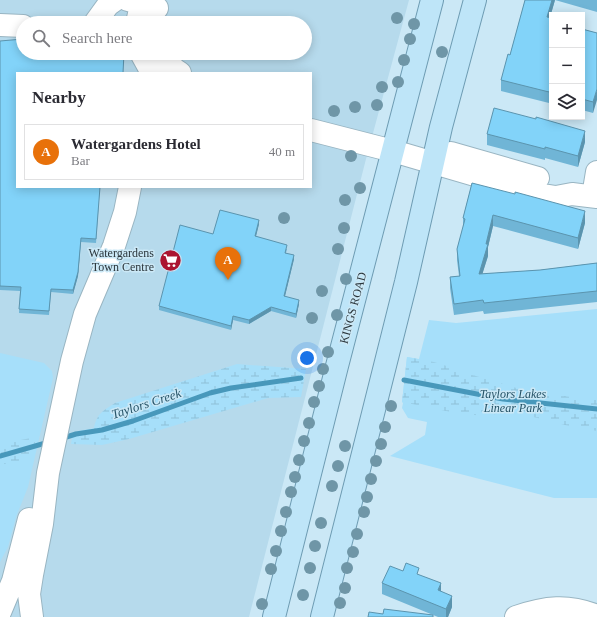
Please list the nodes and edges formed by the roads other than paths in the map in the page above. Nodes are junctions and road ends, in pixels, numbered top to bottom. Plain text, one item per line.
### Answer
1 (115, 0) edge
2 (432, 0) edge
3 (475, 0) edge
4 (100, 16) edge
5 (0, 25) edge
6 (16, 26) edge
7 (145, 60) edge
8 (151, 72) edge
9 (312, 117) edge
10 (312, 130) edge
11 (395, 145) junction
12 (435, 156) junction
13 (597, 172) edge
14 (130, 188) edge
15 (595, 196) edge
16 (48, 473) junction
17 (0, 613) edge
18 (597, 616) edge
19 (26, 617) edge
20 (32, 617) edge
21 (274, 617) edge
22 (322, 617) edge
23 (516, 617) edge

1 - 4 street
2 - 11 main road, KINGS ROAD
3 - 12 main road
5 - 6 street
7 - 8 street
9 - 11 street
10 - 11 street
11 - 12 street
11 - 21 main road, KINGS ROAD
12 - 15 street
12 - 22 main road
13 - 15 street
14 - 16 street
16 - 17 street
16 - 20 street
17 - 19 street
18 - 23 street

